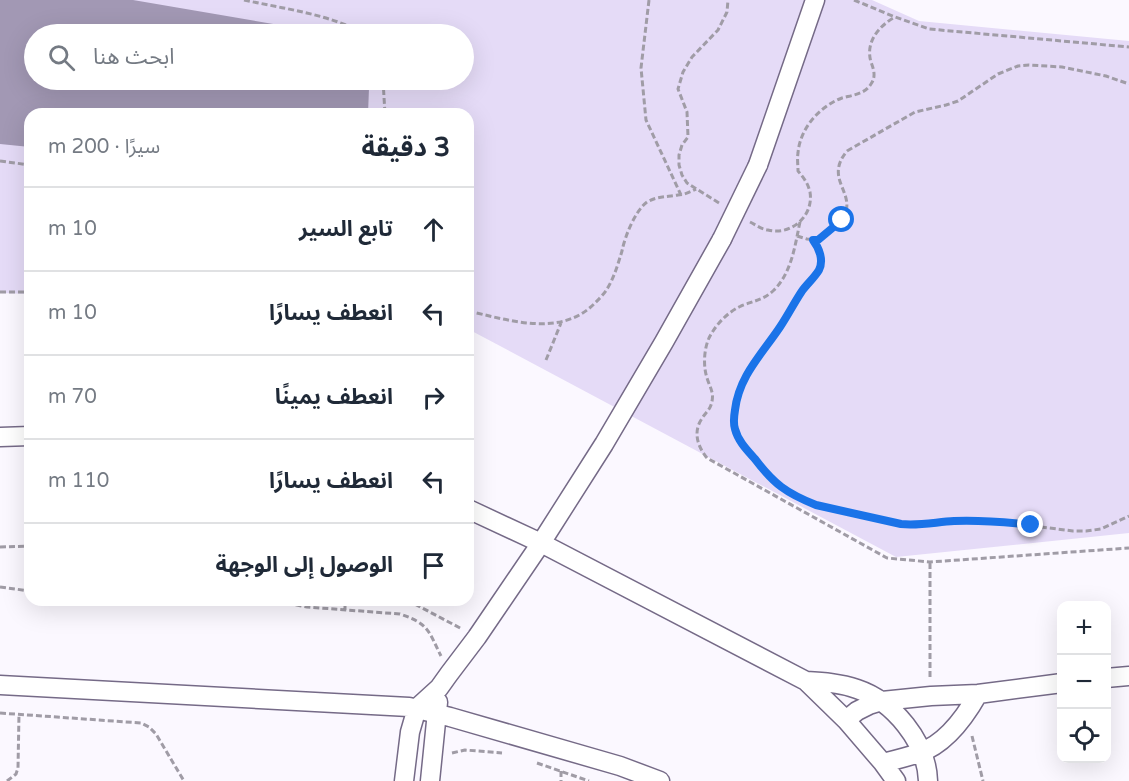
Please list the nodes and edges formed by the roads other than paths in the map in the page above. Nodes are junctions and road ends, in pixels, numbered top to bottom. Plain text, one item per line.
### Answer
1 (815, 0) edge
2 (24, 436) edge
3 (0, 437) edge
4 (474, 512) edge
5 (541, 543) junction
6 (1129, 676) edge
7 (1111, 678) edge
8 (444, 681) junction
9 (806, 681) junction
10 (1057, 684) edge
11 (0, 686) edge
12 (978, 694) junction
13 (882, 701) junction
14 (417, 708) junction
15 (438, 714) junction
16 (846, 720) junction
17 (922, 752) junction
18 (883, 763) junction
19 (431, 770) edge
20 (404, 774) edge
21 (660, 781) edge
22 (896, 781) edge
23 (928, 781) edge

1 - 5 street, bridge
2 - 3 street
4 - 5 street
5 - 8 street
5 - 9 street
6 - 7 street
8 - 14 street
8 - 15 street
9 - 13 street
9 - 16 street
10 - 12 street
11 - 14 street
12 - 13 street
12 - 17 street
13 - 16 street
13 - 17 street
14 - 15 street
14 - 20 street
15 - 19 street
15 - 21 street
16 - 18 street
17 - 18 street
17 - 23 street
18 - 22 street
19 - 20 street

